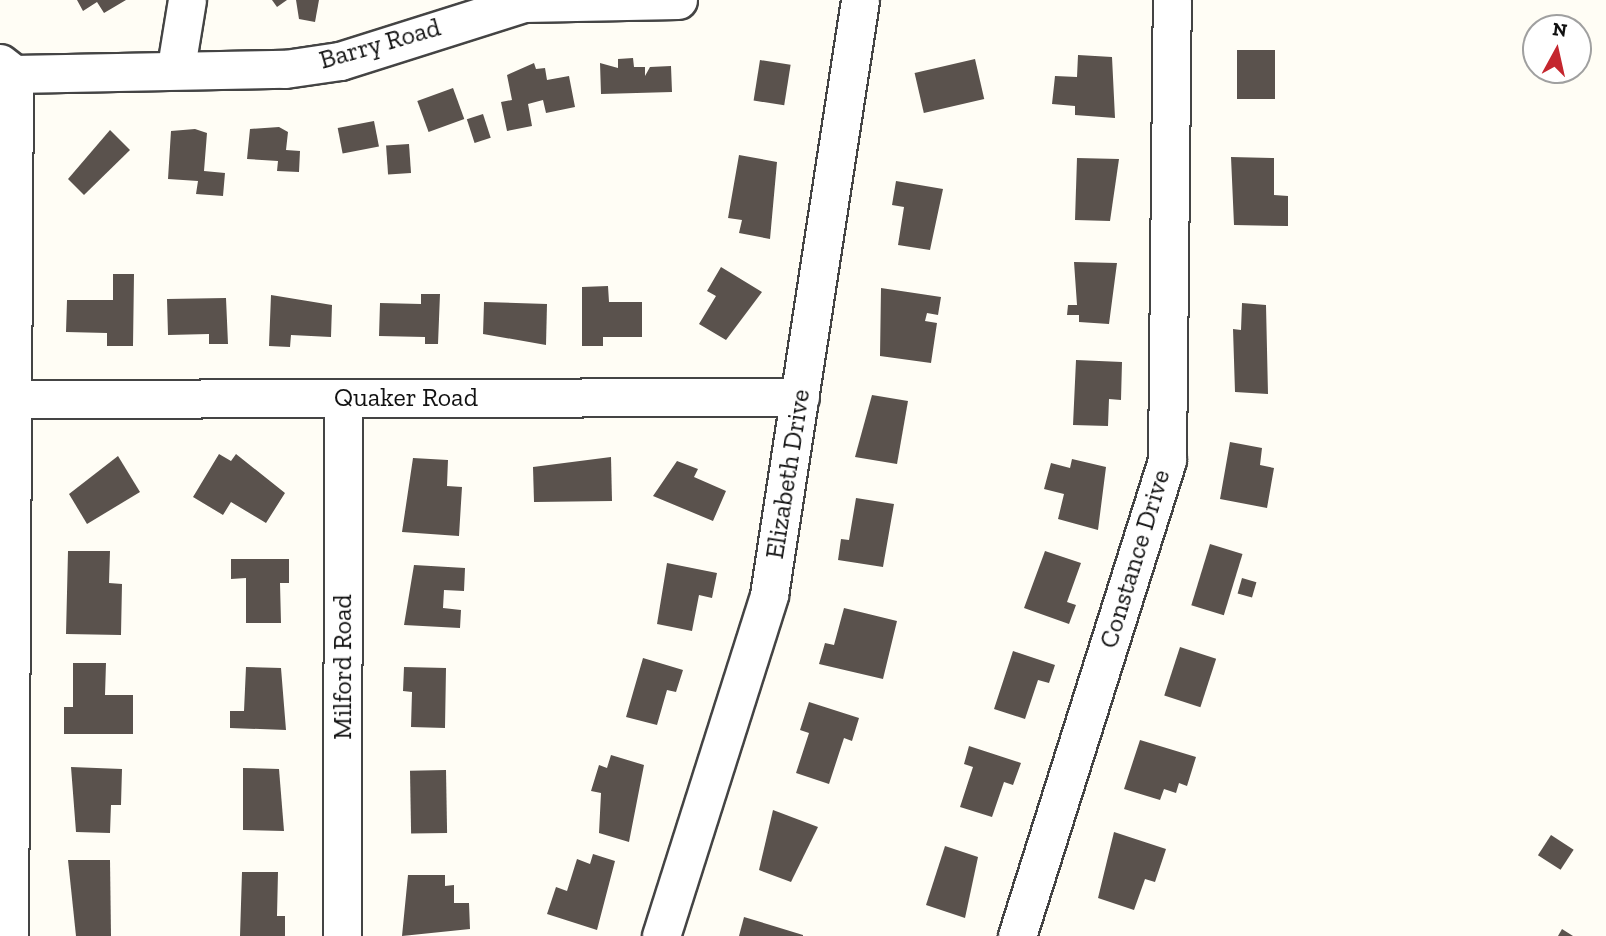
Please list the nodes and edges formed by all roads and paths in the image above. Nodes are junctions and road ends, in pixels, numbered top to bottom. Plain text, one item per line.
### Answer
1 (187, 0) edge
2 (678, 0) edge
3 (860, 0) edge
4 (1172, 0) edge
5 (524, 1) edge
6 (176, 67) junction
7 (7, 69) edge
8 (800, 397) junction
9 (12, 399) junction
10 (343, 399) junction
11 (4, 603) edge
12 (9, 936) edge
13 (342, 936) edge
14 (661, 936) edge
15 (1017, 936) edge

1 - 6 street
2 - 5 street, Barry Road
3 - 8 street, Elizabeth Drive
4 - 15 street, Constance Drive
5 - 6 street, Barry Road
6 - 7 street, Barry Road
7 - 9 street
8 - 10 street, Quaker Road
8 - 14 street, Elizabeth Drive
9 - 10 street, Quaker Road
9 - 11 street
10 - 13 street, Milford Road
11 - 12 street

